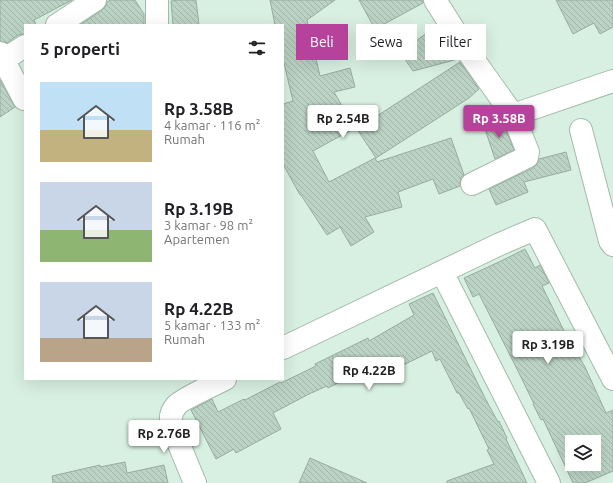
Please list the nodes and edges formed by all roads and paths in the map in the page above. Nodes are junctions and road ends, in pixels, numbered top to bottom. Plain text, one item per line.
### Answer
1 (157, 0) edge
2 (435, 0) edge
3 (88, 2) edge
4 (58, 24) edge
5 (157, 24) edge
6 (24, 46) edge
7 (1, 58) edge
8 (613, 81) edge
9 (24, 99) dead end
10 (513, 115) junction
11 (581, 130) dead end
12 (472, 184) dead end
13 (613, 246) edge
14 (442, 272) junction
15 (284, 348) edge
16 (613, 379) edge
17 (223, 380) edge
18 (195, 483) edge
19 (549, 483) edge

1 - 5 street
2 - 10 street
3 - 4 street
6 - 7 street
7 - 9 street
8 - 10 street
10 - 12 street
11 - 13 street
14 - 15 street
14 - 16 street
14 - 19 street
17 - 18 street

